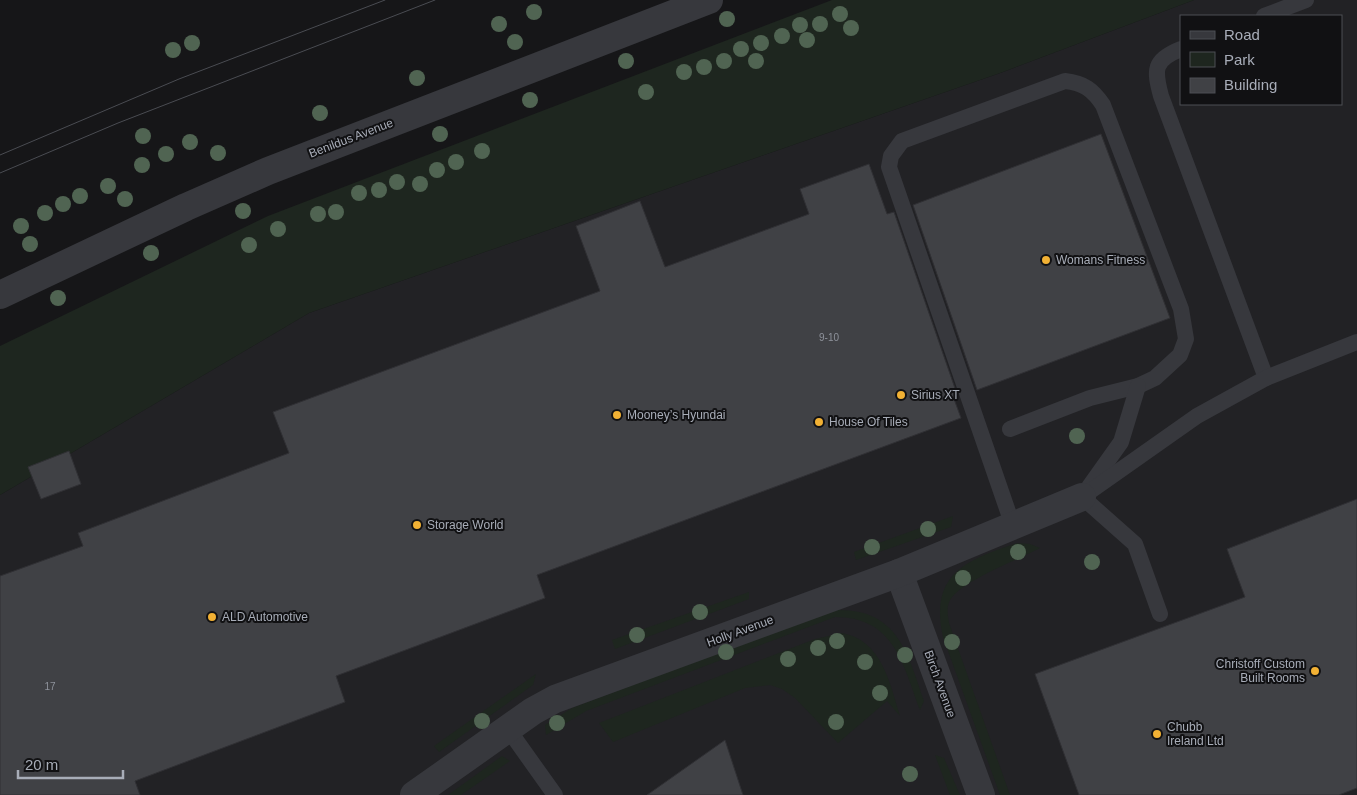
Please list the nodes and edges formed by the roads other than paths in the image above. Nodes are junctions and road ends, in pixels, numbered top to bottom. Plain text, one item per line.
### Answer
1 (710, 0) edge
2 (1306, 0) edge
3 (1267, 15) edge
4 (1180, 49) edge
5 (0, 295) edge
6 (1357, 342) edge
7 (1266, 378) junction
8 (1138, 386) junction
9 (1010, 429) dead end
10 (1082, 497) junction
11 (1013, 526) junction
12 (899, 573) junction
13 (1160, 614) dead end
14 (508, 729) junction
15 (414, 795) edge
16 (556, 795) edge
17 (981, 795) edge

1 - 5 street, Benildus Avenue
2 - 3 lane
4 - 7 lane
6 - 7 lane
7 - 10 lane
8 - 9 lane
8 - 10 lane
8 - 11 lane
10 - 11 street, Holly Avenue
10 - 13 lane
11 - 12 street, Holly Avenue
12 - 14 street, Holly Avenue
12 - 17 street, Birch Avenue
14 - 15 street, Holly Avenue
14 - 16 lane

